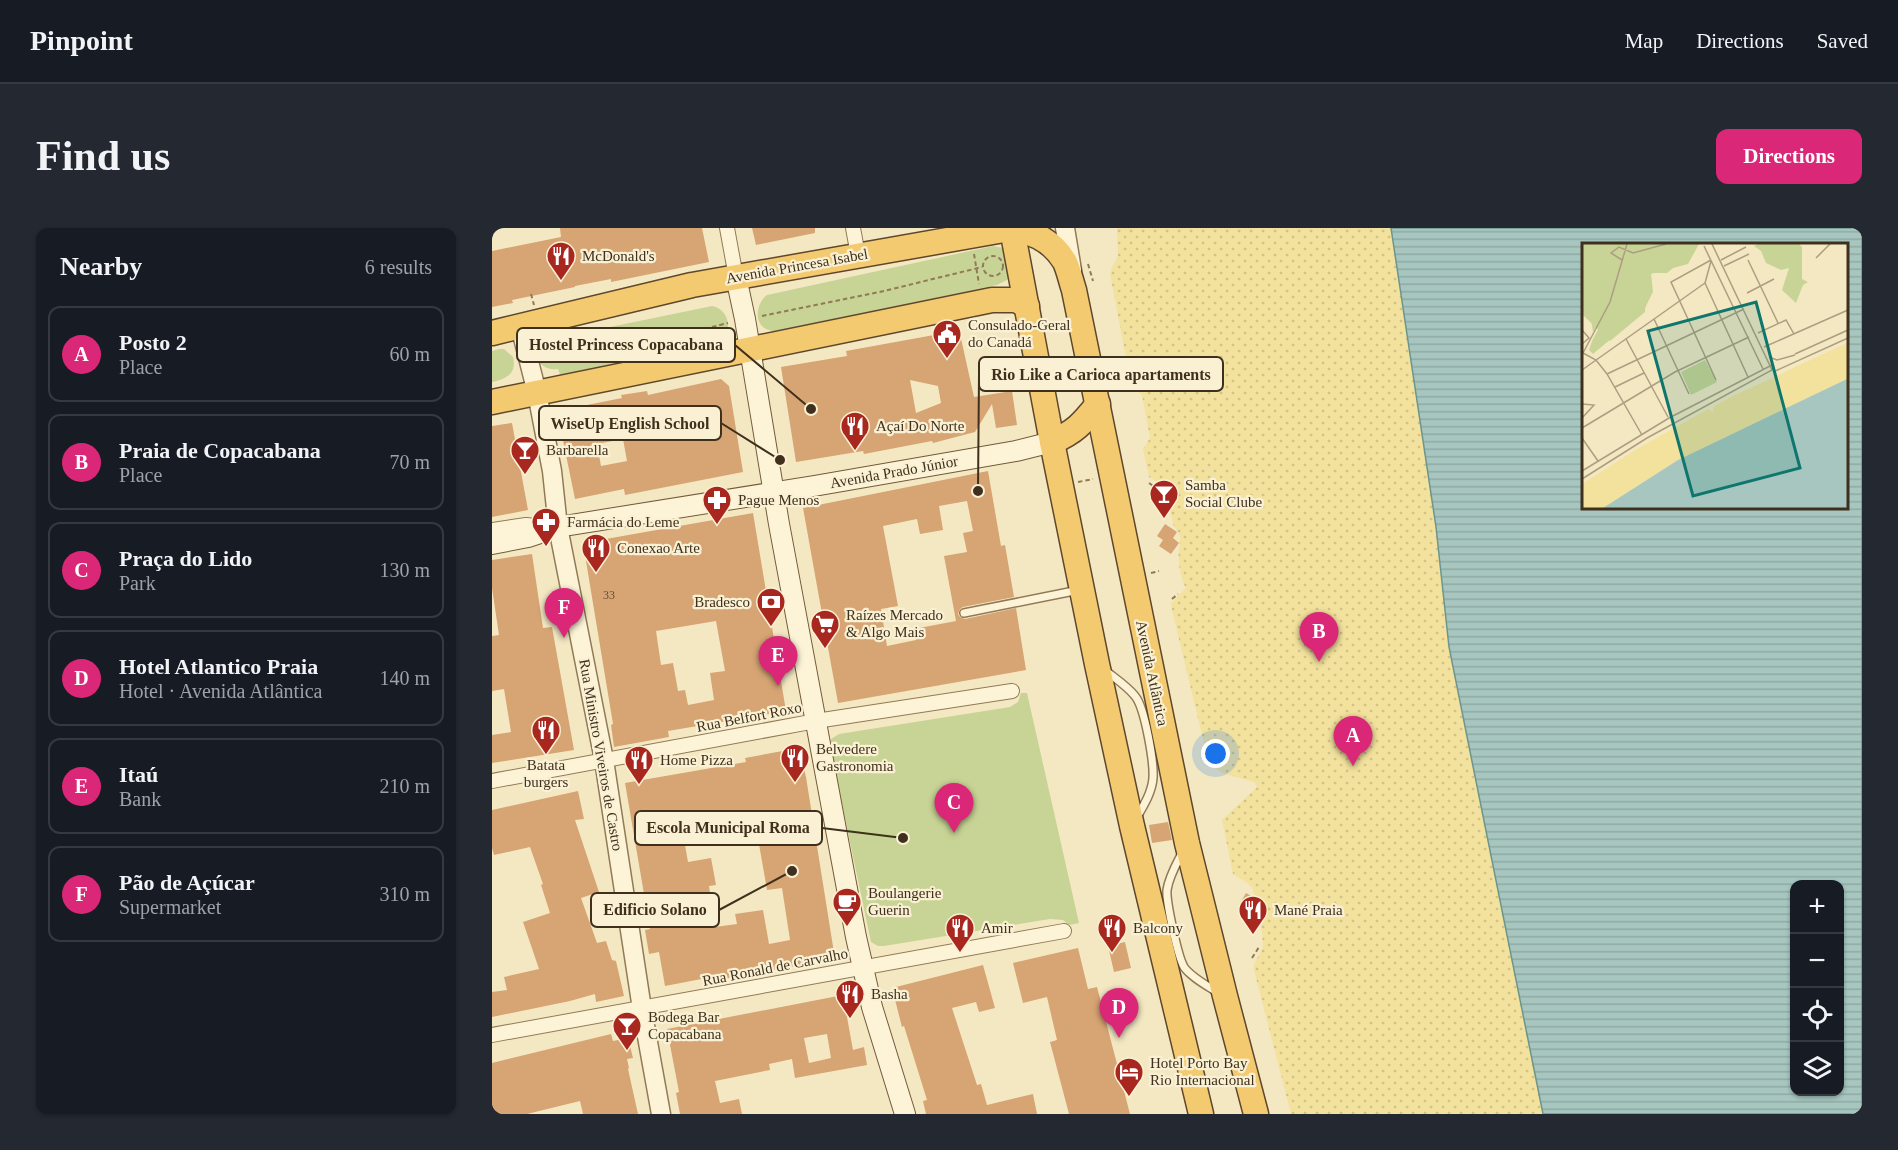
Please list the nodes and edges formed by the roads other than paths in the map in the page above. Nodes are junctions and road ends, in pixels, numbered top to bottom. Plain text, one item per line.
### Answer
1 (727, 228) edge
2 (853, 228) edge
3 (1012, 228) edge
4 (1065, 228) edge
5 (957, 234) edge
6 (858, 255) junction
7 (736, 277) junction
8 (1074, 290) junction
9 (1027, 306) junction
10 (520, 326) junction
11 (492, 333) edge
12 (749, 351) junction
13 (537, 393) junction
14 (492, 402) edge
15 (1098, 404) junction
16 (1052, 442) junction
17 (774, 493) junction
18 (558, 527) junction
19 (492, 530) edge
20 (492, 544) edge
21 (1082, 590) junction
22 (964, 613) dead end
23 (1097, 664) junction
24 (1012, 691) dead end
25 (816, 721) junction
26 (604, 760) junction
27 (492, 781) edge
28 (1132, 826) junction
29 (1187, 843) junction
30 (1064, 931) dead end
31 (862, 967) junction
32 (1225, 996) junction
33 (642, 1009) junction
34 (492, 1035) edge
35 (661, 1114) edge
36 (904, 1114) edge
37 (1201, 1114) edge
38 (1256, 1114) edge

1 - 7 street
2 - 6 street
3 - 5 highway, Avenida Princesa Isabel
3 - 8 highway, Avenida Princesa Isabel
3 - 9 highway
4 - 8 street, Avenida Atlântica
5 - 6 highway, Avenida Princesa Isabel
6 - 7 highway, Avenida Princesa Isabel
7 - 10 highway, Avenida Princesa Isabel
7 - 12 main road
8 - 15 highway, Avenida Atlântica
9 - 12 highway
9 - 16 highway
10 - 11 highway, Avenida Princesa Isabel
10 - 13 street, Rua Ministro Viveiros de Castro
12 - 13 highway
12 - 17 main road
13 - 14 highway
13 - 18 street, Rua Ministro Viveiros de Castro
15 - 16 highway
15 - 29 highway, Avenida Atlântica
16 - 17 main road, Avenida Prado Júnior
16 - 21 highway
17 - 18 main road, Avenida Prado Júnior
17 - 25 main road
18 - 19 street, Avenida Prado Júnior
18 - 20 main road, Avenida Prado Júnior
18 - 26 street, Rua Ministro Viveiros de Castro
21 - 22 lane
21 - 23 highway
23 - 28 highway
23 - 28 lane
24 - 25 street, Rua Belfort Roxo
25 - 26 street, Rua Belfort Roxo
25 - 31 main road
26 - 27 street, Rua Belfort Roxo
26 - 33 street, Rua Ministro Viveiros de Castro
28 - 37 highway
29 - 32 highway, Avenida Atlântica
29 - 32 lane
30 - 31 street, Rua Ronald de Carvalho
31 - 33 street, Rua Ronald de Carvalho
31 - 36 main road
32 - 38 highway, Avenida Atlântica
33 - 34 street, Rua Ronald de Carvalho
33 - 35 street, Rua Ministro Viveiros de Castro

